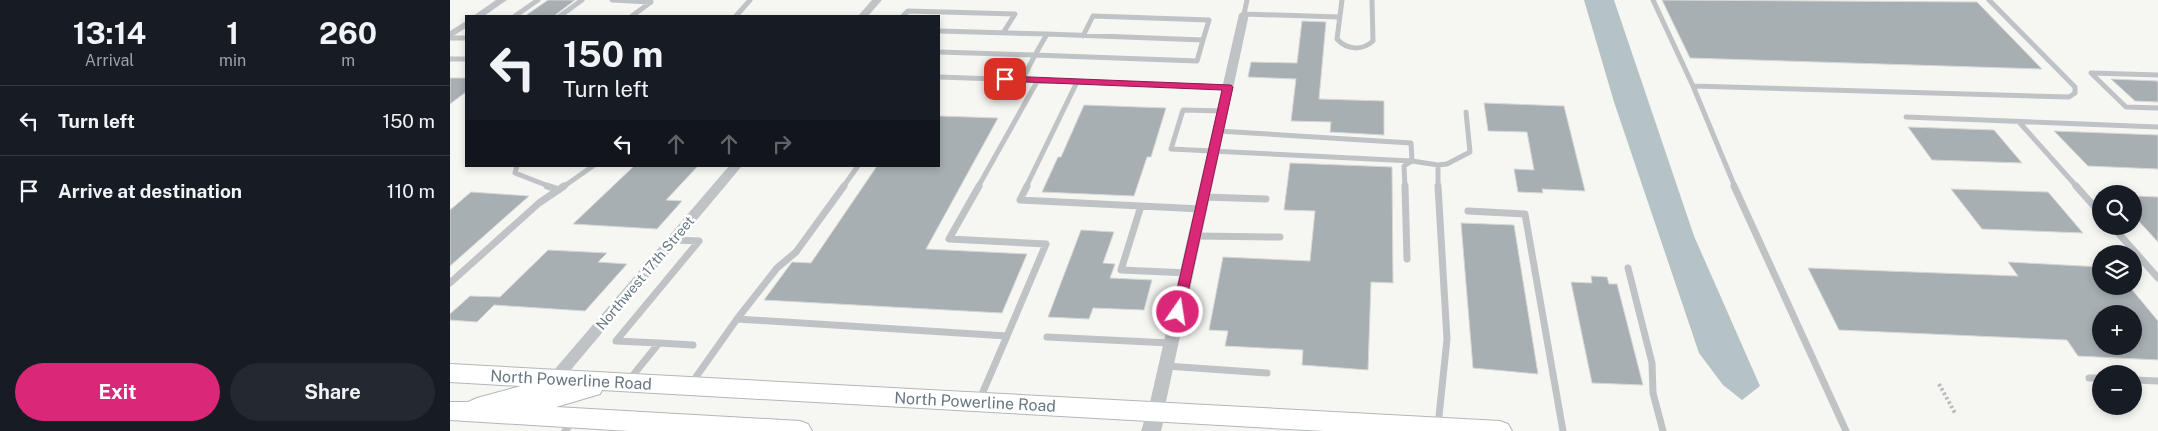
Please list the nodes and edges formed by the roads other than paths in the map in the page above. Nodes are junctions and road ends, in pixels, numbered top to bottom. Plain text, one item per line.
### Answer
1 (502, 0) edge
2 (538, 0) edge
3 (582, 0) edge
4 (612, 0) edge
5 (750, 0) edge
6 (877, 0) edge
7 (1247, 0) edge
8 (1342, 0) edge
9 (1372, 0) edge
10 (1653, 0) edge
11 (1989, 0) edge
12 (1244, 14) junction
13 (480, 15) edge
14 (516, 15) edge
15 (561, 15) edge
16 (633, 15) edge
17 (737, 15) edge
18 (864, 15) edge
19 (904, 15) edge
20 (1338, 17) junction
21 (465, 25) edge
22 (940, 31) edge
23 (1003, 33) junction
24 (1047, 34) junction
25 (450, 36) edge
26 (1083, 36) junction
27 (465, 38) edge
28 (1203, 40) junction
29 (940, 52) edge
30 (1035, 56) junction
31 (450, 59) edge
32 (465, 60) edge
33 (2158, 75) edge
34 (940, 77) edge
35 (1022, 80) junction
36 (1038, 80) junction
37 (1077, 82) junction
38 (1692, 86) junction
39 (1228, 87) junction
40 (2158, 108) edge
41 (1223, 111) junction
42 (1466, 112) dead end
43 (1906, 117) dead end
44 (2020, 122) junction
45 (2158, 127) edge
46 (1218, 131) junction
47 (1214, 151) junction
48 (1412, 161) junction
49 (1438, 165) junction
50 (518, 167) edge
51 (592, 167) edge
52 (735, 167) edge
53 (857, 167) edge
54 (559, 190) junction
55 (1266, 200) dead end
56 (1203, 203) junction
57 (2092, 204) edge
58 (1141, 206) junction
59 (1468, 211) dead end
60 (2120, 235) edge
61 (1196, 236) junction
62 (1280, 237) dead end
63 (674, 240) junction
64 (1407, 259) dead end
65 (1628, 268) dead end
66 (1188, 273) junction
67 (2158, 278) edge
68 (450, 283) edge
69 (737, 320) junction
70 (1007, 336) junction
71 (1047, 337) dead end
72 (658, 343) junction
73 (1171, 343) junction
74 (693, 345) dead end
75 (1166, 366) junction
76 (450, 373) edge
77 (1267, 373) dead end
78 (554, 380) junction
79 (2142, 380) edge
80 (2158, 381) edge
81 (619, 383) junction
82 (689, 387) junction
83 (979, 402) junction
84 (452, 414) edge
85 (520, 415) junction
86 (1153, 421) edge
87 (570, 425) edge
88 (1438, 428) junction
89 (800, 431) edge
90 (1500, 431) edge
91 (1563, 431) edge
92 (1663, 431) edge
93 (1846, 431) edge

1 - 13 street
2 - 14 lane
3 - 15 lane
4 - 16 lane
5 - 17 lane
6 - 18 street
7 - 12 lane
8 - 20 lane
9 - 20 lane
10 - 38 lane
11 - 38 lane
12 - 20 lane
12 - 39 street
19 - 23 lane
21 - 25 street
22 - 23 lane
23 - 24 lane
24 - 26 lane
24 - 30 lane
25 - 27 lane
26 - 28 lane
26 - 28 lane
28 - 30 lane
29 - 30 lane
30 - 35 lane
31 - 32 lane
33 - 40 lane
34 - 35 lane
35 - 36 lane
36 - 37 lane
36 - 70 lane
37 - 39 lane
37 - 58 lane
38 - 93 lane
39 - 41 street
41 - 46 street
41 - 47 lane
42 - 49 lane
43 - 44 lane
44 - 45 lane
44 - 57 lane
46 - 47 street
46 - 48 lane
47 - 48 lane
47 - 56 street
48 - 49 lane
48 - 64 lane
49 - 88 lane
50 - 54 lane
51 - 54 lane
52 - 63 street, Northwest 17th Street
53 - 69 lane
54 - 68 lane
55 - 56 lane
56 - 58 lane
56 - 61 street
58 - 66 lane
59 - 91 lane
60 - 67 lane
61 - 62 lane
61 - 66 street
63 - 72 lane
63 - 78 street, Northwest 17th Street
65 - 92 lane
66 - 73 street
69 - 70 lane
69 - 82 lane
70 - 83 lane
71 - 73 lane
72 - 74 lane
72 - 81 lane
73 - 75 street
75 - 77 lane
75 - 86 street
76 - 78 main road, North Powerline Road
78 - 81 main road, North Powerline Road
78 - 84 main road
79 - 80 lane
81 - 82 main road, North Powerline Road
81 - 85 main road
82 - 83 main road, North Powerline Road
83 - 86 main road, North Powerline Road
84 - 85 main road
85 - 87 main road
86 - 88 main road, North Powerline Road
87 - 89 main road
88 - 90 main road, North Powerline Road

